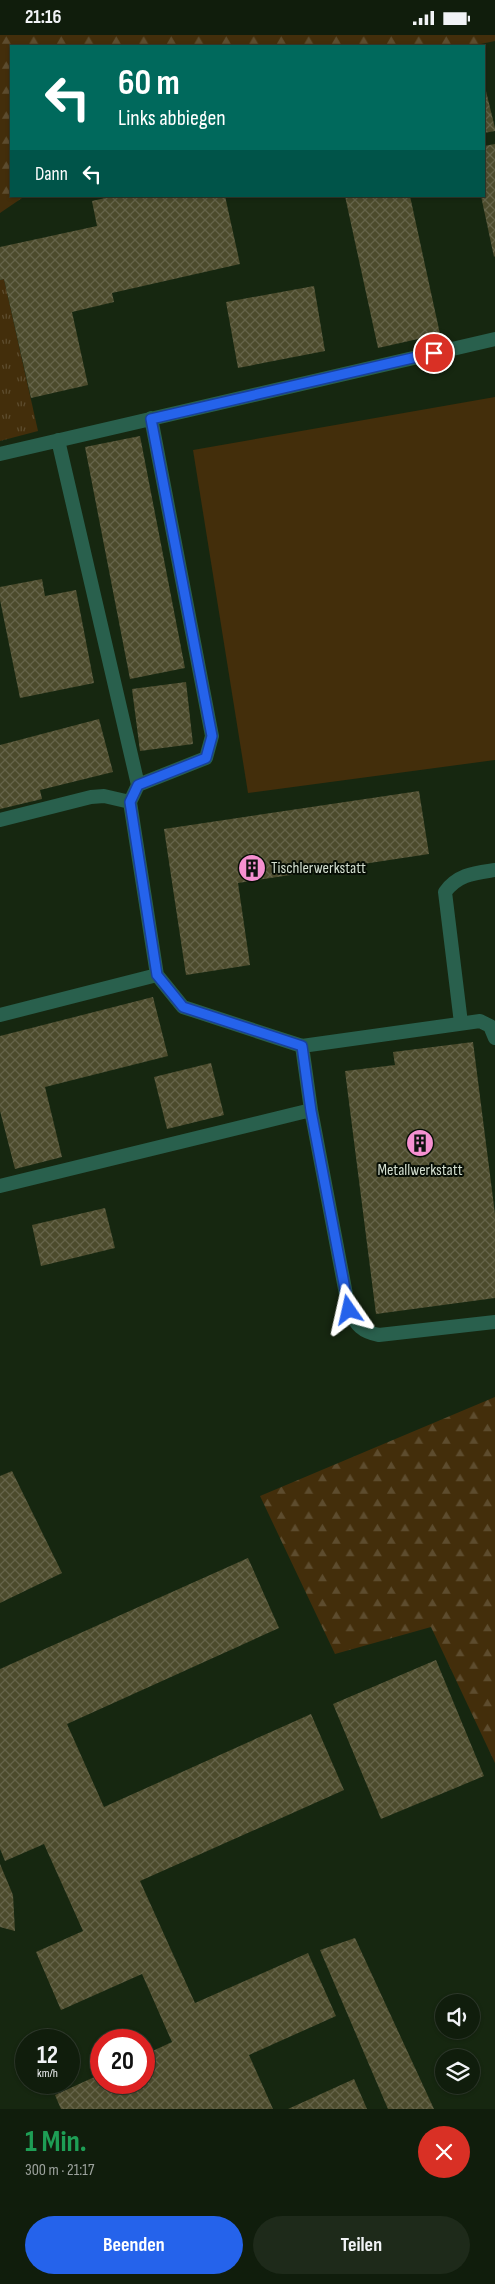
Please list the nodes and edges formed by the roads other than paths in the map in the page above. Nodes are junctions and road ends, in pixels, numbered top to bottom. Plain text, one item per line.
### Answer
1 (495, 339) edge
2 (151, 419) junction
3 (58, 440) junction
4 (0, 454) edge
5 (138, 785) junction
6 (130, 802) junction
7 (0, 820) edge
8 (495, 870) edge
9 (157, 975) junction
10 (0, 1015) edge
11 (461, 1023) junction
12 (495, 1038) edge
13 (302, 1046) junction
14 (311, 1111) junction
15 (0, 1186) edge
16 (495, 1322) edge

1 - 2 lane
2 - 3 lane
2 - 5 lane
3 - 4 lane
3 - 5 lane
5 - 6 lane
6 - 7 lane
6 - 9 lane
8 - 11 lane
9 - 10 lane
9 - 13 lane
11 - 12 lane
11 - 13 lane
13 - 14 lane
14 - 15 lane
14 - 16 lane

